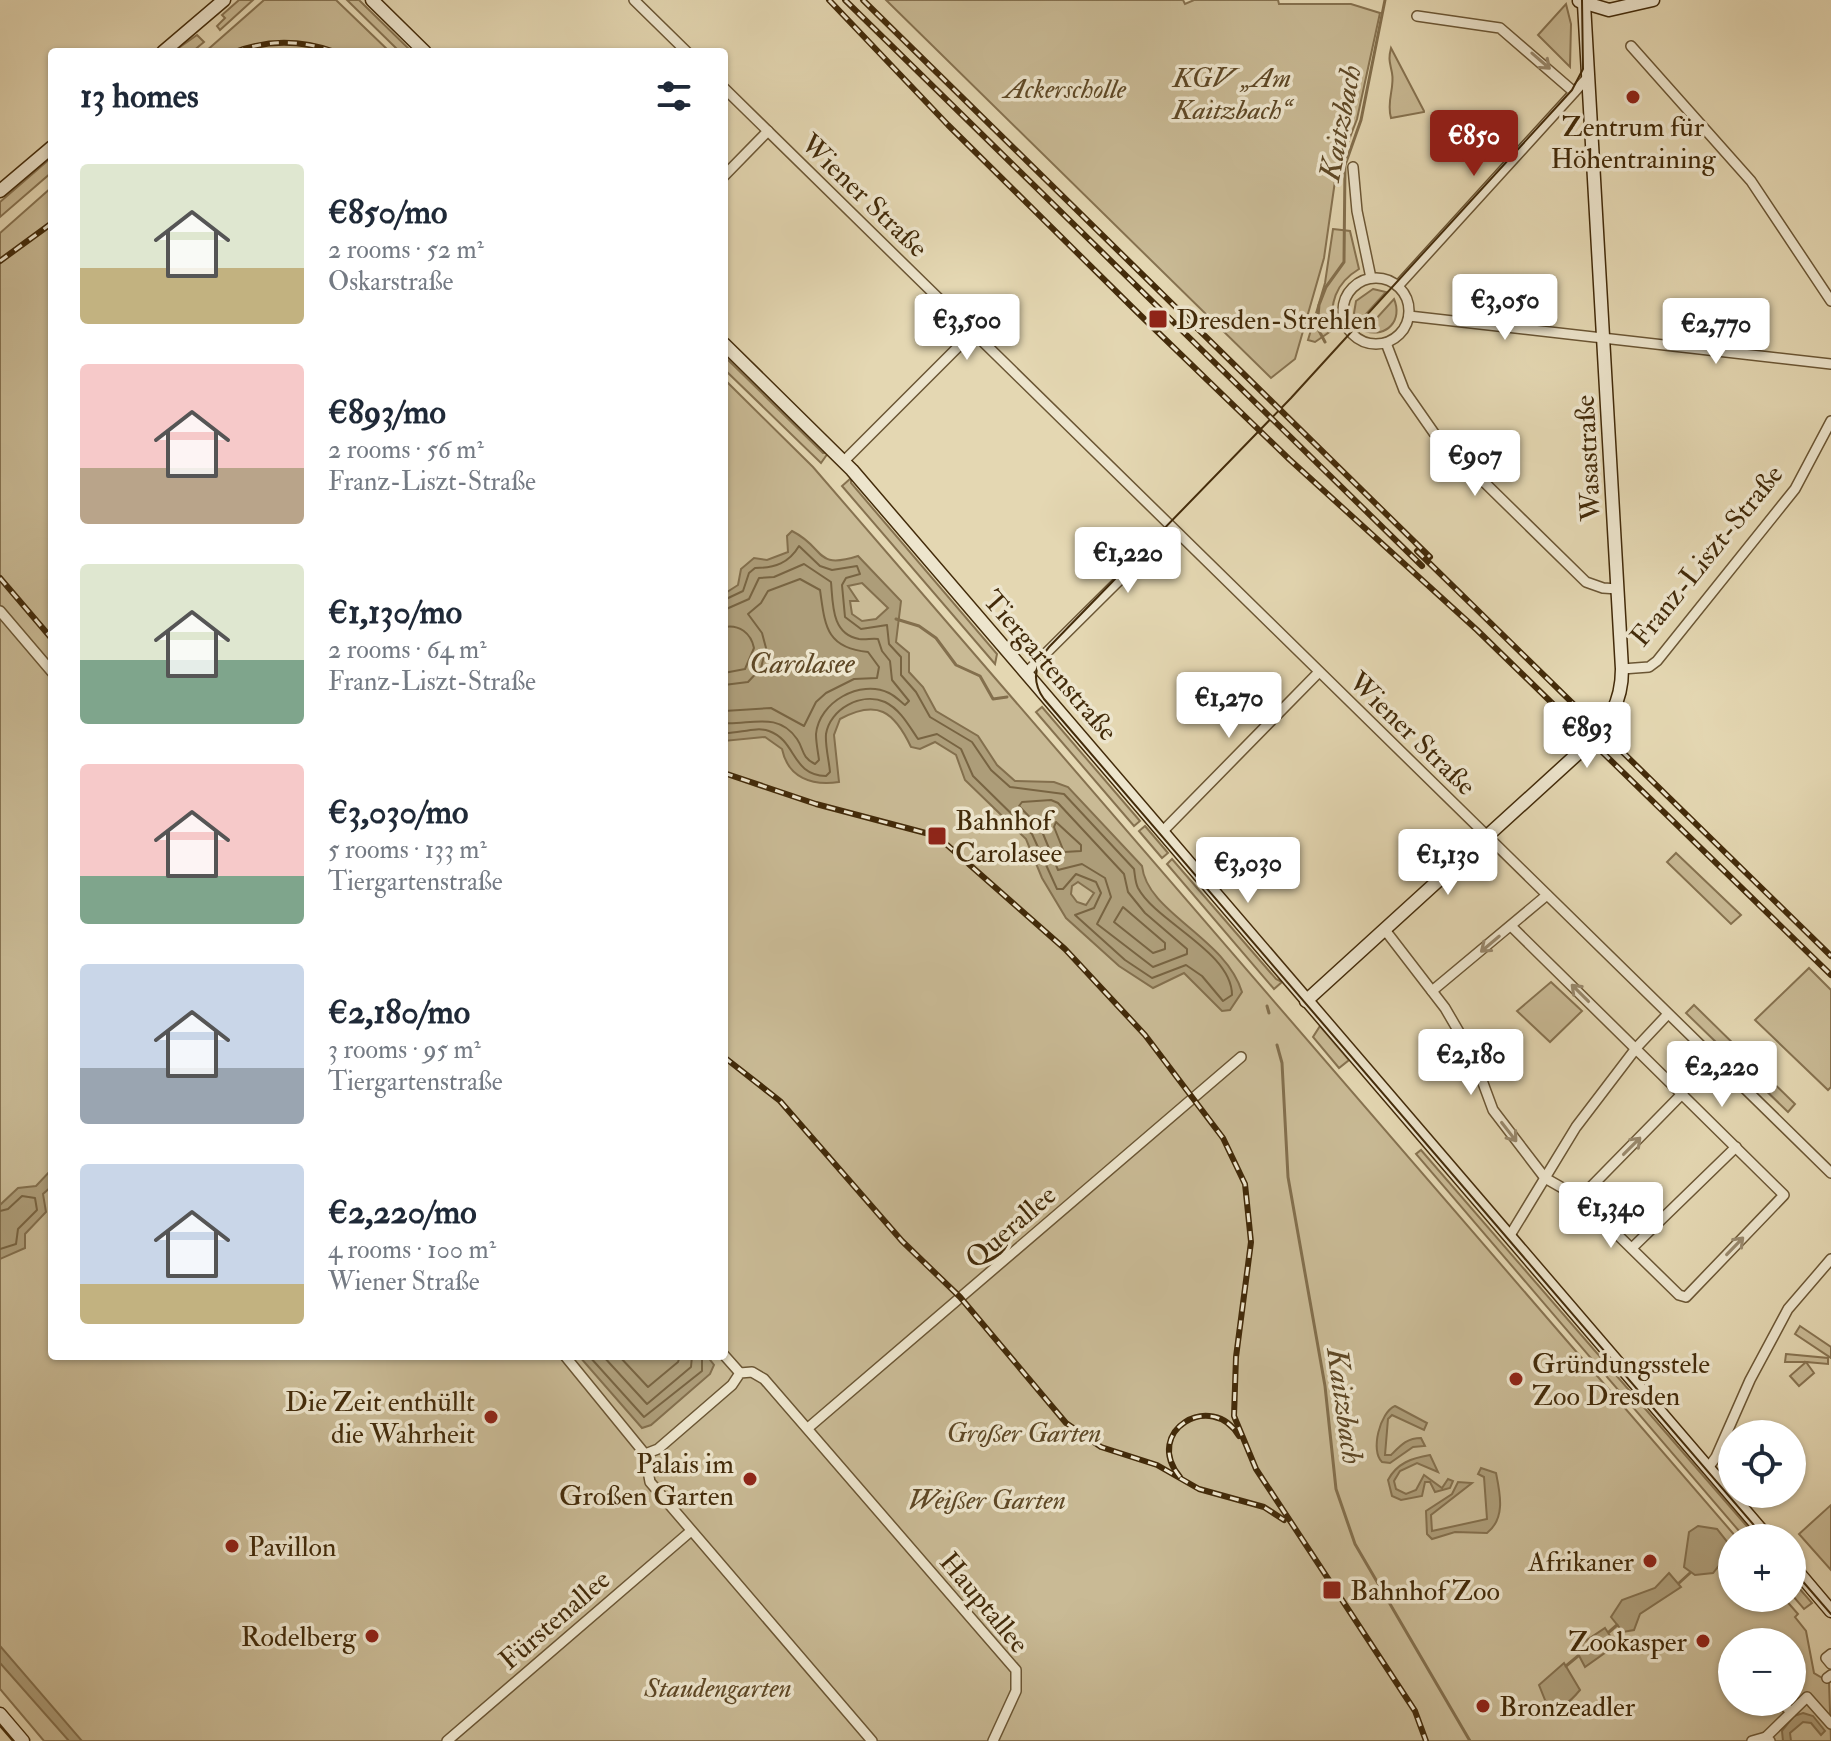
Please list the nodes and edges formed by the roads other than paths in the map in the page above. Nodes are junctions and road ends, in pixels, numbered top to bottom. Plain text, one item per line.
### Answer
1 (224, 0) edge
2 (372, 0) edge
3 (634, 0) edge
4 (1653, 0) edge
5 (1582, 1) edge
6 (1417, 16) dead end
7 (1631, 46) dead end
8 (168, 48) edge
9 (421, 48) edge
10 (683, 48) edge
11 (1589, 76) junction
12 (728, 92) edge
13 (1574, 92) junction
14 (768, 131) junction
15 (48, 150) edge
16 (1353, 167) dead end
17 (728, 172) edge
18 (0, 191) edge
19 (1371, 278) junction
20 (1398, 286) junction
21 (1831, 301) edge
22 (1409, 316) junction
23 (973, 332) junction
24 (1604, 336) junction
25 (1386, 343) junction
26 (728, 348) edge
27 (1831, 364) edge
28 (1831, 421) edge
29 (844, 461) junction
30 (1172, 528) junction
31 (1618, 589) junction
32 (0, 611) edge
33 (48, 667) edge
34 (1622, 669) junction
35 (1319, 672) junction
36 (1026, 673) junction
37 (1162, 832) junction
38 (1487, 837) junction
39 (1547, 895) junction
40 (1511, 926) junction
41 (1385, 930) junction
42 (1432, 991) junction
43 (1306, 1001) junction
44 (1668, 1014) junction
45 (1637, 1047) junction
46 (1241, 1057) dead end
47 (1683, 1093) junction
48 (1736, 1147) junction
49 (1831, 1173) edge
50 (1545, 1178) junction
51 (1580, 1198) junction
52 (1509, 1237) junction
53 (1632, 1248) junction
54 (1831, 1259) edge
55 (568, 1360) edge
56 (728, 1360) edge
57 (740, 1373) junction
58 (808, 1428) junction
59 (645, 1454) junction
60 (1708, 1468) junction
61 (1756, 1524) edge
62 (691, 1531) junction
63 (1806, 1582) edge
64 (1831, 1611) edge
65 (1831, 1654) edge
66 (1831, 1664) edge
67 (1806, 1698) edge
68 (0, 1714) edge
69 (1788, 1716) edge
70 (1831, 1724) edge
71 (1768, 1739) edge
72 (23, 1741) edge
73 (447, 1741) edge
74 (872, 1741) edge
75 (993, 1741) edge
76 (1752, 1741) edge

1 - 8 main road
2 - 9 main road
3 - 10 street
4 - 5 main road
5 - 11 main road, Wasastraße
6 -> 13 street
7 - 21 street
11 - 13 street
11 - 24 main road, Wasastraße
12 - 14 street, Wiener Straße
13 - 20 street
14 - 17 street
14 - 23 street, Wiener Straße
15 - 18 main road
16 - 19 street
19 - 20 street
19 - 25 street
20 - 22 street
22 - 24 street
22 - 25 street
23 - 29 street
23 - 30 street, Wiener Straße
24 - 27 street
24 - 31 main road, Wasastraße
25 - 31 street
26 - 29 main road, Tiergartenstraße
28 - 34 street, Franz-Liszt-Straße
29 - 36 main road, Tiergartenstraße
30 - 35 street, Wiener Straße
30 - 36 street
31 - 34 main road, Wasastraße
32 - 33 street
34 - 38 main road, Franz-Liszt-Straße
35 - 37 street
35 - 38 street, Wiener Straße
36 - 37 main road, Tiergartenstraße
37 - 43 main road, Tiergartenstraße
38 - 39 street, Wiener Straße
38 - 41 main road, Franz-Liszt-Straße
39 - 40 street
39 - 44 street, Wiener Straße
40 -> 42 street
45 -> 40 street
41 - 42 street
41 - 43 main road, Franz-Liszt-Straße
42 -> 50 street
43 - 52 main road, Tiergartenstraße
44 - 45 street
44 - 49 street, Wiener Straße
45 - 47 street
45 - 50 street
46 - 58 street, Querallee
47 - 48 street
51 -> 47 street
48 - 53 street
53 -> 48 street
50 - 51 street
50 - 52 street
51 - 53 street
52 - 60 main road, Tiergartenstraße
54 - 60 street
55 - 59 street
56 - 57 street, Hauptallee
57 - 58 street, Hauptallee
57 - 59 street
58 - 75 street, Hauptallee
59 - 62 street
60 - 61 main road, Tiergartenstraße
62 - 73 street, Fürstenallee
62 - 74 street
63 - 64 main road
65 - 66 street
67 - 70 street
68 - 72 main road
69 - 71 street
71 - 76 street

